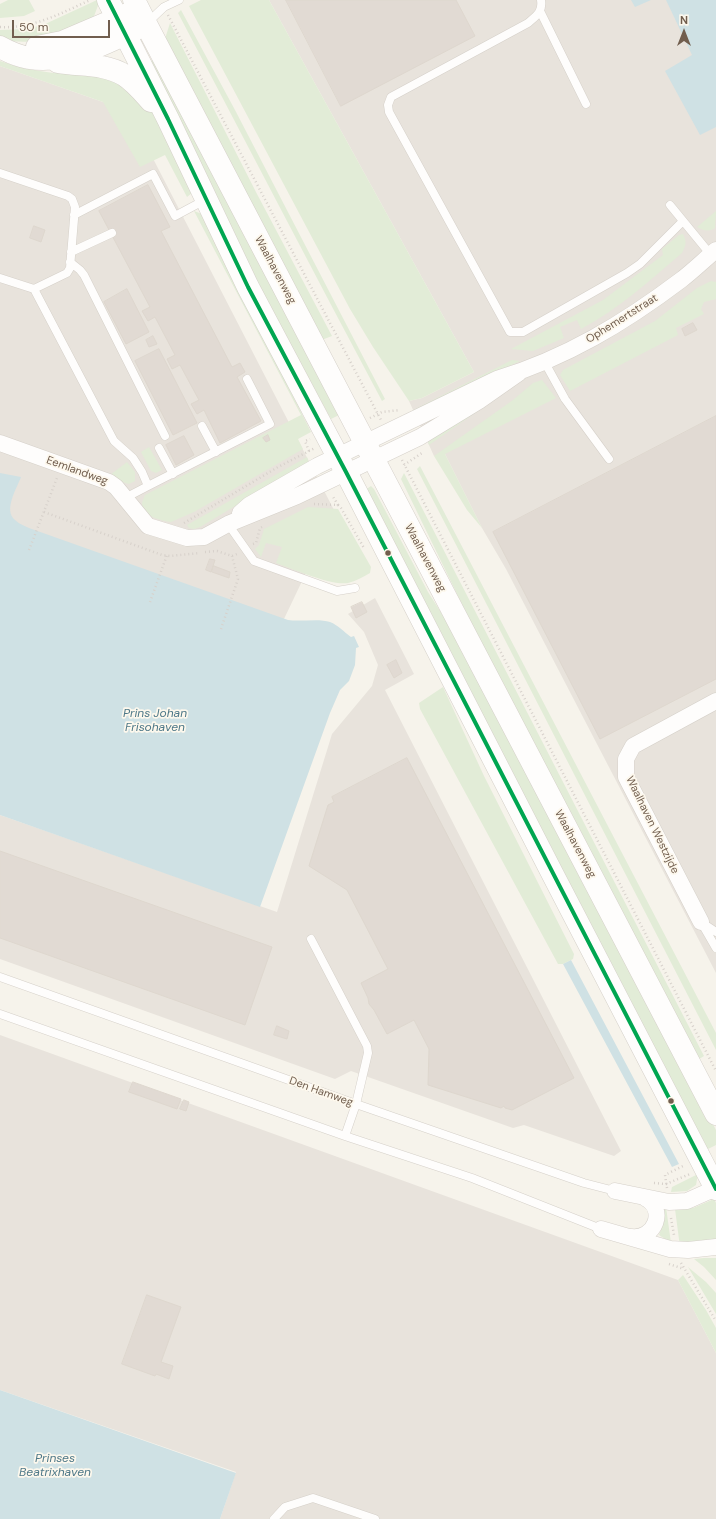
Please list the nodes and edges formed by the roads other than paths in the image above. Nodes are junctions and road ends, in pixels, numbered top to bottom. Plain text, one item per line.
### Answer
1 (179, 0) edge
2 (542, 0) edge
3 (164, 7) junction
4 (143, 10) edge
5 (540, 11) junction
6 (117, 17) edge
7 (0, 47) edge
8 (41, 59) junction
9 (586, 104) dead end
10 (168, 119) junction
11 (0, 173) edge
12 (206, 200) junction
13 (670, 205) dead end
14 (74, 215) junction
15 (683, 221) junction
16 (112, 233) dead end
17 (71, 252) junction
18 (713, 252) edge
19 (70, 262) junction
20 (0, 278) edge
21 (34, 290) junction
22 (544, 361) junction
23 (519, 373) junction
24 (247, 379) dead end
25 (202, 426) dead end
26 (165, 436) dead end
27 (365, 442) junction
28 (0, 443) edge
29 (158, 448) dead end
30 (216, 452) junction
31 (338, 456) junction
32 (609, 459) dead end
33 (173, 474) junction
34 (148, 486) junction
35 (125, 498) junction
36 (228, 524) junction
37 (355, 588) dead end
38 (716, 701) edge
39 (701, 922) junction
40 (716, 932) edge
41 (311, 939) dead end
42 (716, 948) edge
43 (0, 977) edge
44 (0, 1014) edge
45 (356, 1104) junction
46 (716, 1114) edge
47 (345, 1136) junction
48 (716, 1188) edge
49 (615, 1191) joint
50 (645, 1198) junction
51 (614, 1233) junction
52 (716, 1247) edge
53 (274, 1519) edge
54 (375, 1519) edge

1 - 3 lane
2 - 5 lane
3 - 4 lane
3 - 4 lane
4 - 6 street
4 - 27 street, Waalhavenweg
5 - 9 lane
5 - 15 lane
6 - 7 street
6 - 8 street
6 - 10 street
7 - 8 street
8 - 10 street
10 - 12 street
11 - 14 lane
12 - 14 lane
12 - 31 street
13 - 15 lane
14 - 17 lane
15 - 18 lane
16 - 17 lane
17 - 19 lane
18 - 22 street, Ophemertstraat
19 - 21 lane
19 - 26 lane
20 - 21 lane
21 - 34 lane
22 - 23 street, Ophemertstraat
22 - 32 lane
23 - 27 street, Ophemertstraat
23 - 27 street, Ophemertstraat
24 - 30 lane
25 - 30 lane
27 - 31 street, Eemlandweg
27 - 46 street, Waalhavenweg
28 - 35 street, Eemlandweg
29 - 33 lane
30 - 33 lane
31 - 36 street, Eemlandweg
31 - 48 street
33 - 34 lane
34 - 35 lane
35 - 36 street, Eemlandweg
36 - 37 lane
38 - 39 street, Waalhaven Westzijde
39 - 40 lane
39 - 42 lane
41 - 45 lane
43 - 45 lane, Den Hamweg
44 - 47 lane
45 - 47 lane
45 - 49 lane, Den Hamweg
47 - 51 lane
48 - 50 street, Den Hamweg
49 - 50 street, Den Hamweg
50 - 51 street
51 - 52 street
53 - 54 lane

